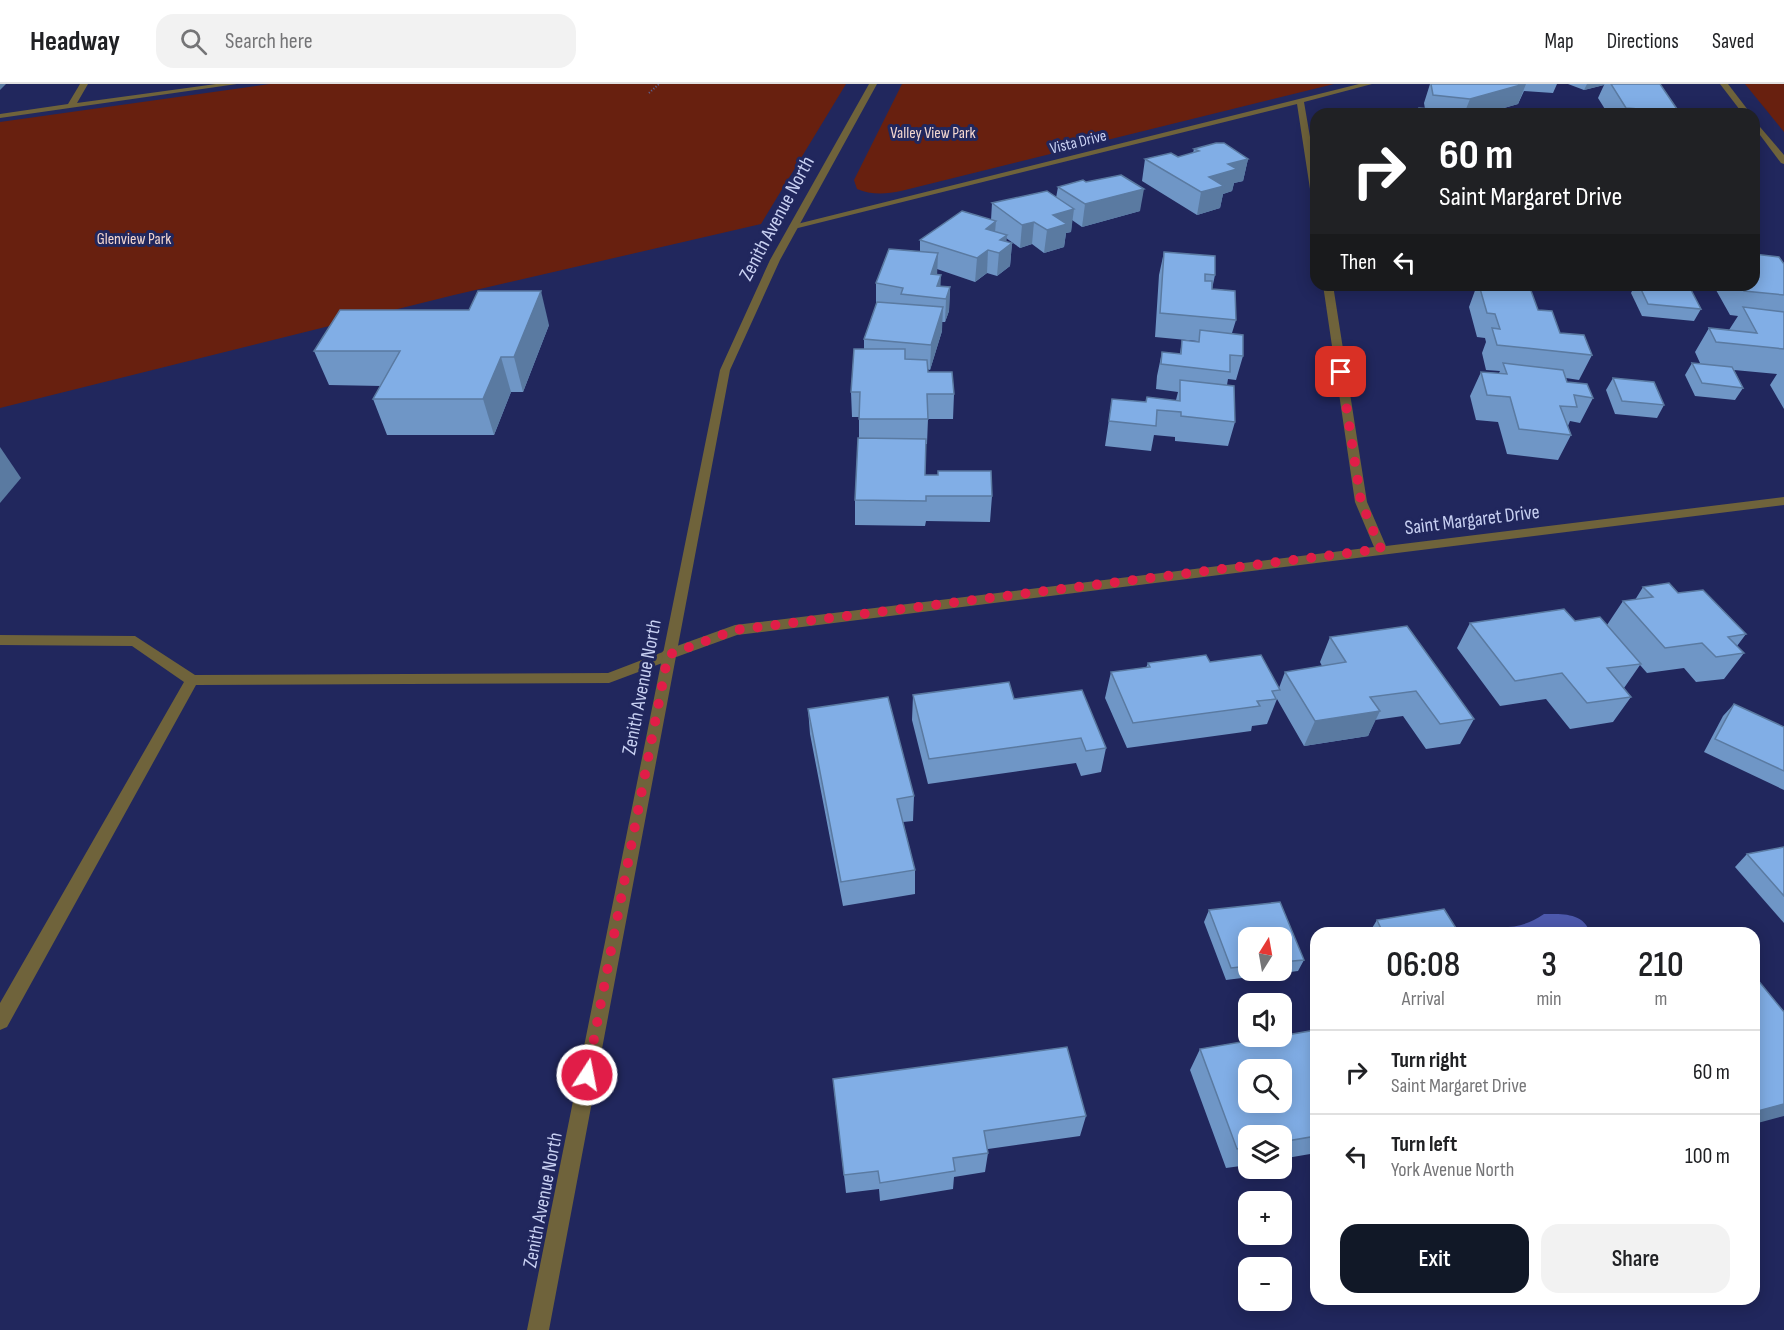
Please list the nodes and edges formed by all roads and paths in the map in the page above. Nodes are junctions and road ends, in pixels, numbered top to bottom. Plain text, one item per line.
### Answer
1 (84, 84) edge
2 (233, 84) edge
3 (659, 84) edge
4 (873, 84) edge
5 (1368, 84) edge
6 (1724, 84) edge
7 (649, 93) dead end
8 (1300, 101) junction
9 (71, 106) junction
10 (1742, 108) edge
11 (0, 116) edge
12 (1760, 130) edge
13 (1784, 161) edge
14 (1310, 164) edge
15 (794, 226) junction
16 (1329, 291) edge
17 (1784, 501) edge
18 (1381, 549) junction
19 (0, 640) edge
20 (668, 655) junction
21 (192, 680) junction
22 (0, 1022) edge
23 (538, 1330) edge

1 - 9 street
2 - 9 street
3 - 7 path
4 - 15 street, Zenith Avenue North
5 - 8 street, Vista Drive
6 - 10 street
8 - 14 street
8 - 15 street, Vista Drive
9 - 11 street
12 - 13 street
15 - 20 street, Zenith Avenue North
16 - 18 street
17 - 18 street, Saint Margaret Drive
18 - 20 street, Saint Margaret Drive
19 - 21 street
20 - 21 street, Saint Margaret Drive
20 - 23 street, Zenith Avenue North
21 - 22 street

